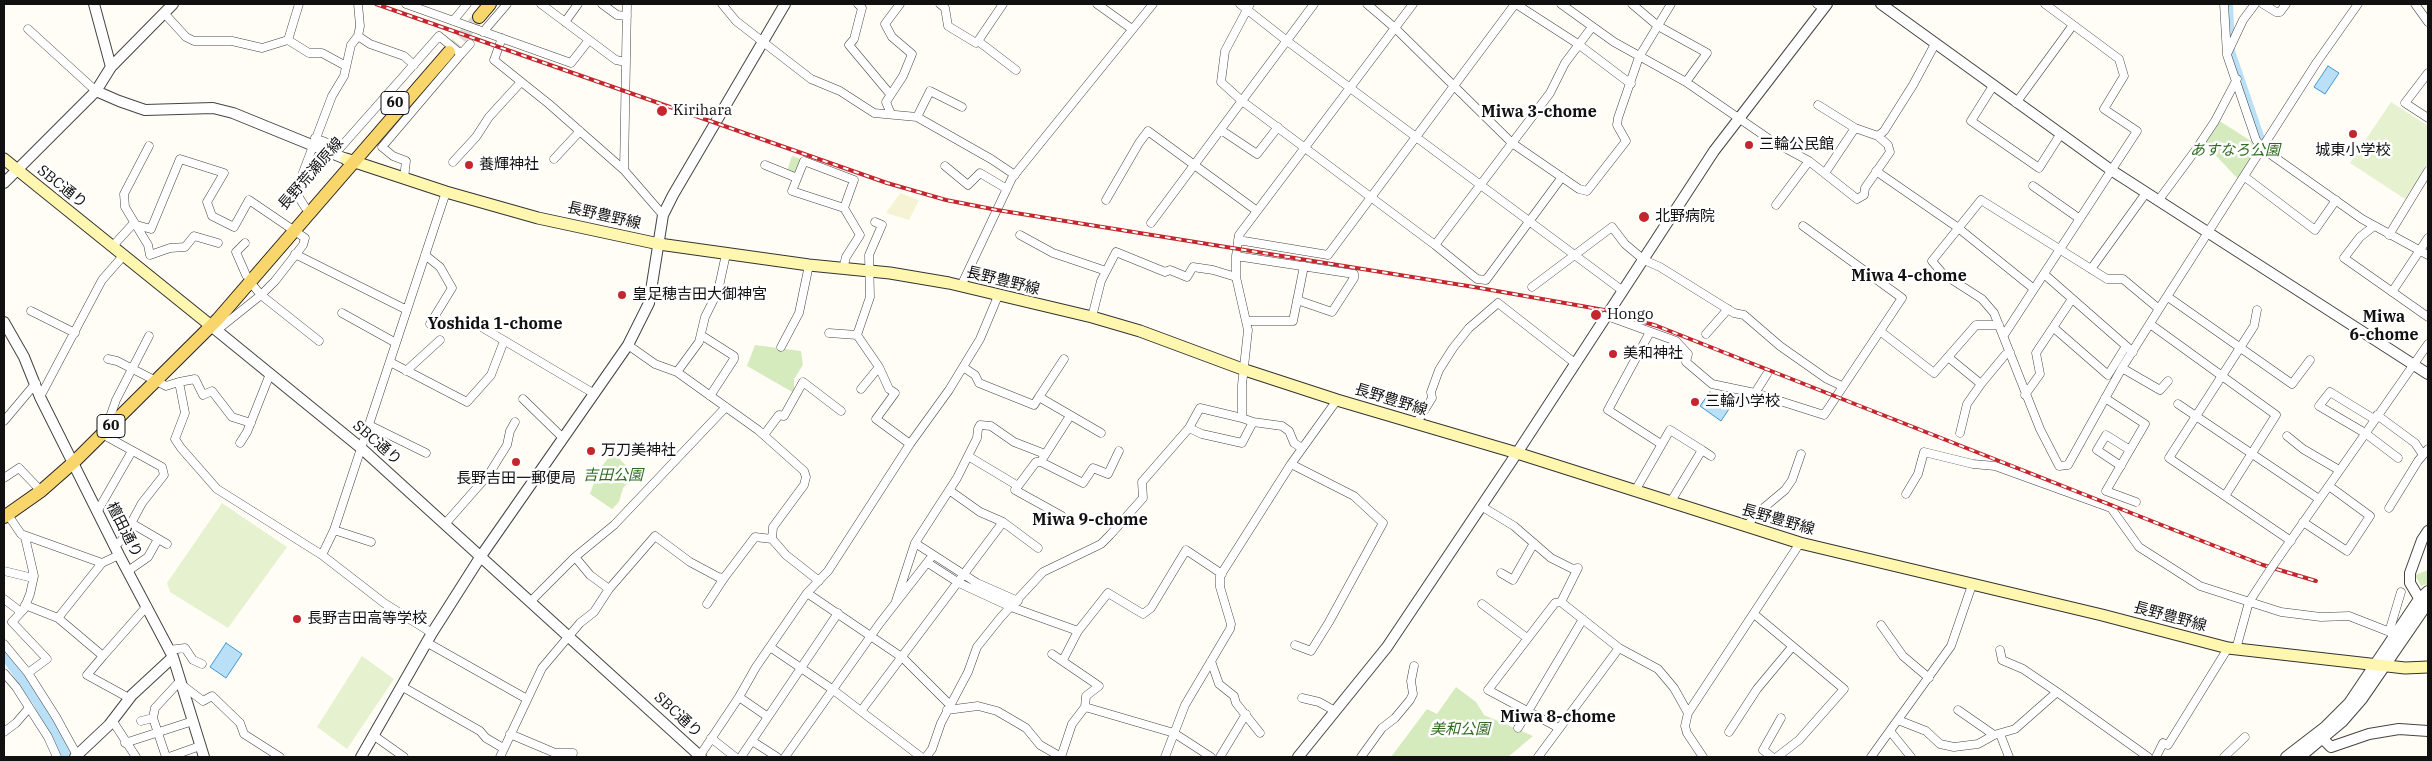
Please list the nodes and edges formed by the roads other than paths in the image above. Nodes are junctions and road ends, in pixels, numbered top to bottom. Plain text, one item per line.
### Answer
1 (94, 4) edge
2 (173, 4) edge
3 (299, 4) edge
4 (358, 4) edge
5 (406, 4) edge
6 (490, 4) edge
7 (507, 4) edge
8 (541, 4) edge
9 (578, 4) edge
10 (602, 4) edge
11 (627, 4) edge
12 (722, 4) edge
13 (785, 4) edge
14 (858, 4) edge
15 (900, 4) edge
16 (940, 4) edge
17 (1003, 4) edge
18 (1097, 4) edge
19 (1153, 4) edge
20 (1240, 4) edge
21 (1314, 4) edge
22 (1367, 4) edge
23 (1413, 4) edge
24 (1516, 4) edge
25 (1561, 4) edge
26 (1632, 4) edge
27 (1671, 4) edge
28 (1881, 4) edge
29 (2045, 4) edge
30 (2224, 4) edge
31 (2255, 4) edge
32 (2263, 4) edge
33 (2286, 4) edge
34 (2358, 4) edge
35 (2415, 4) edge
36 (1822, 5) edge
37 (1248, 7) edge
38 (475, 9) edge
39 (164, 13) junction
40 (627, 16) junction
41 (453, 21) junction
42 (565, 22) junction
43 (2428, 22) edge
44 (1658, 26) junction
45 (2073, 26) junction
46 (1592, 27) junction
47 (1395, 28) junction
48 (28, 29) dead end
49 (1132, 29) junction
50 (483, 32) junction
51 (358, 36) junction
52 (502, 38) junction
53 (288, 40) junction
54 (589, 40) junction
55 (978, 41) junction
56 (1287, 41) junction
57 (764, 43) junction
58 (470, 44) dead end
59 (1578, 44) junction
60 (1935, 44) junction
61 (2230, 50) junction
62 (451, 51) junction
63 (1639, 57) junction
64 (626, 62) junction
65 (414, 65) junction
66 (346, 66) junction
67 (111, 67) junction
68 (1016, 70) dead end
69 (2428, 74) edge
70 (2236, 79) junction
71 (521, 82) junction
72 (1686, 82) junction
73 (1631, 84) junction
74 (1453, 86) junction
75 (1993, 86) junction
76 (1349, 87) junction
77 (96, 90) junction
78 (890, 94) junction
79 (1242, 101) junction
80 (2016, 103) junction
81 (1818, 105) dead end
82 (962, 107) dead end
83 (891, 114) junction
84 (917, 117) junction
85 (1738, 118) junction
86 (2428, 118) edge
87 (1278, 127) junction
88 (1856, 128) junction
89 (1220, 130) junction
90 (580, 131) junction
91 (2060, 135) junction
92 (1415, 136) junction
93 (1878, 136) junction
94 (314, 141) junction
95 (1512, 143) junction
96 (149, 146) dead end
97 (1304, 146) junction
98 (2263, 149) junction
99 (4, 159) edge
100 (554, 159) dead end
101 (350, 160) junction
102 (1809, 161) junction
103 (453, 162) dead end
104 (765, 165) dead end
105 (1193, 165) junction
106 (945, 166) dead end
107 (17, 170) junction
108 (624, 170) junction
109 (2111, 170) junction
110 (1876, 171) junction
111 (2428, 171) edge
112 (1825, 173) junction
113 (1015, 175) junction
114 (1562, 177) junction
115 (2245, 177) junction
116 (404, 178) junction
117 (797, 178) junction
118 (4, 183) edge
119 (1480, 185) junction
120 (2033, 186) dead end
121 (1007, 188) junction
122 (446, 192) junction
123 (2146, 192) junction
124 (1370, 196) junction
125 (1106, 200) dead end
126 (2158, 200) junction
127 (2336, 200) junction
128 (1776, 205) dead end
129 (305, 207) junction
130 (844, 208) junction
131 (1257, 211) junction
132 (663, 215) junction
133 (2080, 219) junction
134 (1528, 221) junction
135 (875, 222) dead end
136 (1151, 223) dead end
137 (133, 224) junction
138 (1803, 226) dead end
139 (2374, 226) junction
140 (1957, 227) junction
141 (291, 229) junction
142 (2209, 233) junction
143 (2389, 235) junction
144 (1020, 236) dead end
145 (2428, 238) edge
146 (1238, 240) junction
147 (218, 243) dead end
148 (244, 243) dead end
149 (659, 244) junction
150 (1435, 245) junction
151 (112, 247) junction
152 (2060, 250) junction
153 (2420, 252) junction
154 (295, 254) junction
155 (726, 254) junction
156 (123, 256) junction
157 (425, 256) junction
158 (1236, 256) junction
159 (1574, 256) junction
160 (2428, 256) edge
161 (1644, 260) junction
162 (809, 265) junction
163 (1304, 266) junction
164 (843, 269) junction
165 (2091, 269) junction
166 (868, 270) junction
167 (1106, 271) junction
168 (2044, 274) junction
169 (1236, 277) junction
170 (248, 278) junction
171 (961, 286) junction
172 (1532, 287) dead end
173 (2034, 289) junction
174 (1623, 291) junction
175 (2392, 292) junction
176 (261, 295) junction
177 (998, 296) junction
178 (2168, 297) junction
179 (2072, 299) junction
180 (1297, 300) junction
181 (1728, 309) junction
182 (2159, 309) junction
183 (407, 310) junction
184 (2258, 310) dead end
185 (32, 311) dead end
186 (342, 314) dead end
187 (1607, 316) junction
188 (2428, 317) edge
189 (1092, 318) junction
190 (1246, 321) junction
191 (4, 322) edge
192 (430, 324) dead end
193 (2150, 324) junction
194 (2000, 325) junction
195 (213, 328) junction
196 (484, 328) dead end
197 (2054, 328) junction
198 (1880, 331) junction
199 (1650, 332) junction
200 (75, 333) junction
201 (829, 333) dead end
202 (1706, 334) dead end
203 (701, 335) junction
204 (857, 335) junction
205 (2004, 335) junction
206 (149, 336) dead end
207 (440, 340) dead end
208 (319, 341) dead end
209 (504, 341) junction
210 (396, 343) junction
211 (2428, 344) edge
212 (628, 345) junction
213 (2126, 346) junction
214 (781, 347) dead end
215 (2240, 349) junction
216 (2010, 352) junction
217 (2133, 352) junction
218 (1948, 357) junction
219 (108, 358) dead end
220 (1064, 359) dead end
221 (2310, 360) dead end
222 (390, 362) junction
223 (1576, 364) junction
224 (2414, 365) junction
225 (963, 367) junction
226 (879, 368) junction
227 (2122, 368) junction
228 (132, 369) junction
229 (1245, 370) junction
230 (406, 371) junction
231 (677, 372) junction
232 (270, 374) junction
233 (1767, 374) dead end
234 (2428, 374) edge
235 (2223, 376) junction
236 (157, 381) junction
237 (2168, 381) dead end
238 (179, 382) junction
239 (36, 383) junction
240 (1981, 384) junction
241 (1842, 386) junction
242 (861, 388) dead end
243 (1755, 393) junction
244 (593, 394) junction
245 (2025, 395) junction
246 (710, 396) junction
247 (1039, 397) junction
248 (40, 398) junction
249 (2105, 398) junction
250 (523, 399) dead end
251 (1337, 400) junction
252 (2178, 404) dead end
253 (726, 407) junction
254 (842, 411) dead end
255 (1070, 416) junction
256 (2197, 417) junction
257 (2375, 417) junction
258 (1242, 418) junction
259 (4, 421) edge
260 (515, 422) dead end
261 (1253, 422) junction
262 (114, 423) junction
263 (251, 423) junction
264 (1416, 424) junction
265 (369, 425) junction
266 (1189, 428) junction
267 (1960, 433) dead end
268 (2364, 433) junction
269 (102, 434) junction
270 (1101, 434) dead end
271 (764, 435) junction
272 (2287, 436) dead end
273 (563, 438) junction
274 (2084, 438) junction
275 (240, 443) dead end
276 (910, 444) junction
277 (1661, 444) junction
278 (361, 448) junction
279 (1302, 448) junction
280 (2098, 448) junction
281 (1702, 450) junction
282 (2130, 450) junction
283 (132, 451) junction
284 (1119, 452) dead end
285 (2426, 452) edge
286 (426, 453) dead end
287 (1517, 453) junction
288 (2251, 453) junction
289 (1801, 454) dead end
290 (968, 456) junction
291 (1711, 456) dead end
292 (1043, 458) junction
293 (2398, 458) dead end
294 (74, 462) junction
295 (1291, 464) junction
296 (2122, 466) junction
297 (2339, 470) junction
298 (4, 478) edge
299 (1018, 486) junction
300 (2329, 486) junction
301 (949, 490) junction
302 (40, 491) junction
303 (1636, 491) junction
304 (1906, 494) dead end
305 (2225, 496) junction
306 (2319, 499) junction
307 (2136, 502) dead end
308 (1670, 503) junction
309 (1481, 506) junction
310 (2389, 508) dead end
311 (97, 512) junction
312 (6, 516) edge
313 (1062, 516) dead end
314 (1003, 522) junction
315 (2303, 522) junction
316 (131, 523) junction
317 (445, 524) junction
318 (1747, 527) junction
319 (334, 530) junction
320 (2428, 531) edge
321 (20, 534) junction
322 (158, 539) junction
323 (772, 539) junction
324 (2291, 540) junction
325 (371, 542) dead end
326 (915, 543) junction
327 (1534, 543) junction
328 (1800, 543) junction
329 (167, 544) dead end
330 (1038, 548) dead end
331 (117, 551) junction
332 (322, 555) junction
333 (480, 556) junction
334 (933, 556) junction
335 (575, 557) junction
336 (102, 563) junction
337 (928, 563) junction
338 (4, 571) edge
339 (128, 571) junction
340 (1501, 573) dead end
341 (1222, 574) junction
342 (33, 578) junction
343 (724, 578) junction
344 (962, 579) junction
345 (818, 581) junction
346 (1972, 585) junction
347 (608, 588) junction
348 (2428, 591) edge
349 (2401, 592) dead end
350 (807, 593) junction
351 (4, 599) edge
352 (1018, 601) junction
353 (530, 602) junction
354 (1561, 602) junction
355 (2249, 602) junction
356 (895, 603) junction
357 (2424, 603) edge
358 (707, 604) dead end
359 (1482, 604) dead end
360 (147, 606) junction
361 (1011, 607) junction
362 (23, 608) junction
363 (838, 613) junction
364 (1754, 614) junction
365 (58, 618) junction
366 (1583, 619) junction
367 (1882, 625) dead end
368 (1078, 631) junction
369 (432, 633) junction
370 (2392, 633) junction
371 (569, 636) junction
372 (872, 636) junction
373 (1526, 638) junction
374 (426, 642) junction
375 (4, 644) edge
376 (1295, 645) dead end
377 (770, 647) junction
378 (1792, 647) junction
379 (1619, 648) junction
380 (2232, 648) junction
381 (2000, 650) dead end
382 (171, 653) junction
383 (1052, 654) dead end
384 (102, 656) junction
385 (902, 658) junction
386 (1063, 660) junction
387 (1211, 661) junction
388 (202, 664) dead end
389 (2380, 664) junction
390 (1414, 666) dead end
391 (2428, 667) edge
392 (801, 669) junction
393 (4, 673) edge
394 (28, 673) junction
395 (1929, 678) junction
396 (181, 684) junction
397 (402, 686) junction
398 (832, 689) junction
399 (2057, 692) junction
400 (739, 697) junction
401 (129, 698) junction
402 (1302, 698) dead end
403 (527, 699) junction
404 (1085, 707) junction
405 (29, 708) junction
406 (949, 708) junction
407 (1958, 710) dead end
408 (861, 711) junction
409 (1335, 711) junction
410 (1527, 711) junction
411 (1688, 712) junction
412 (1246, 714) junction
413 (768, 717) junction
414 (153, 718) junction
415 (1781, 718) dead end
416 (112, 720) junction
417 (1898, 720) junction
418 (141, 721) dead end
419 (193, 721) junction
420 (1518, 728) dead end
421 (1559, 728) junction
422 (1890, 731) junction
423 (2428, 731) edge
424 (4, 732) edge
425 (158, 732) junction
426 (1729, 732) dead end
427 (1174, 733) junction
428 (1260, 733) dead end
429 (510, 734) junction
430 (373, 735) junction
431 (1997, 735) junction
432 (2245, 737) dead end
433 (2320, 737) junction
434 (711, 738) junction
435 (752, 741) junction
436 (125, 743) junction
437 (200, 746) junction
438 (504, 748) junction
439 (573, 753) dead end
440 (57, 757) edge
441 (76, 757) edge
442 (136, 757) edge
443 (169, 757) edge
444 (204, 757) edge
445 (280, 757) edge
446 (361, 757) edge
447 (404, 757) edge
448 (500, 757) edge
449 (700, 757) edge
450 (735, 757) edge
451 (741, 757) edge
452 (777, 757) edge
453 (785, 757) edge
454 (921, 757) edge
455 (926, 757) edge
456 (1061, 757) edge
457 (1165, 757) edge
458 (1211, 757) edge
459 (1220, 757) edge
460 (1298, 757) edge
461 (1361, 757) edge
462 (1538, 757) edge
463 (1703, 757) edge
464 (1772, 757) edge
465 (1777, 757) edge
466 (1871, 757) edge
467 (1911, 757) edge
468 (2010, 757) edge
469 (2148, 757) edge
470 (2156, 757) edge
471 (2224, 757) edge
472 (2286, 757) edge
473 (2300, 757) edge

1 - 67 street
2 - 39 street
3 - 53 street
4 - 51 street
5 - 41 street
6 - 38 main road
7 - 50 street
8 - 42 street
9 - 42 street
10 - 40 street
11 - 40 street
12 - 57 street
13 - 57 street
14 - 78 street
15 - 78 street
16 - 55 street
17 - 55 street
18 - 49 street
19 - 49 street
20 - 37 street
21 - 56 street
22 - 47 street
23 - 47 street
24 - 59 street
24 - 74 street
25 - 46 street
26 - 44 street
27 - 44 street
28 - 60 street
29 - 45 street
30 - 61 street
31 - 61 street
32 - 33 street
34 - 98 street
35 - 43 street
36 - 85 street
37 - 56 street
37 - 79 street
38 - 41 street
39 - 53 street
39 - 67 street
40 - 64 street
41 - 50 street
42 - 54 street
44 - 63 street
44 - 72 street
45 - 80 street
45 - 109 street
46 - 59 street
46 - 63 street
47 - 74 street
47 - 76 street
48 - 77 street
49 - 113 street
50 - 52 street
51 - 65 street
51 - 66 street
52 - 54 street
52 - 71 street
53 - 66 street
54 - 64 street
55 - 68 street
56 - 76 street
56 - 79 street
57 - 83 street
57 - 132 street
58 - 62 street
59 - 73 street
59 - 95 street
60 - 75 street
60 - 93 street
61 - 70 street
62 - 65 street
62 - 101 main road, 長野荒瀬原線 / 60
62 - 116 street
63 - 72 street
63 - 73 street
64 - 108 street
65 - 94 street
66 - 94 street
67 - 77 street
69 - 86 street
70 - 98 street
70 - 126 street
71 - 90 street
71 - 103 street
72 - 85 street
73 - 114 street
74 - 92 street
74 - 95 street
75 - 80 street
75 - 91 street
76 - 92 street
76 - 97 street
77 - 94 street
77 - 107 street
78 - 83 street
79 - 87 street
79 - 89 street
80 - 91 street
81 - 88 street
82 - 84 street
83 - 84 street
84 - 113 street
85 - 102 street
85 - 161 street
87 - 89 street
87 - 97 street
88 - 93 street
88 - 112 street
89 - 105 street
90 - 100 street
90 - 108 street
91 - 109 street
92 - 119 street
92 - 124 street
93 - 110 street
94 - 101 street
94 - 129 street
95 - 114 street
95 - 119 street
96 - 137 street
97 - 124 street
97 - 131 street
98 - 115 street
98 - 127 street
99 - 107 main road, SBC通り
101 - 116 main road, 長野豊野線
101 - 129 main road, 長野荒瀬原線 / 60
101 - 141 main road, 長野荒瀬原線 / 60
102 - 112 street
102 - 128 street
104 - 117 street
105 - 125 street
105 - 131 street
105 - 136 street
106 - 121 street
107 - 118 street
107 - 151 main road, SBC通り
108 - 132 street
109 - 123 street
109 - 133 street
110 - 112 street
110 - 140 street
111 - 143 street
113 - 121 street
114 - 134 street
115 - 127 street
115 - 142 street
116 - 122 main road, 長野豊野線
117 - 130 street
117 - 130 street
119 - 134 street
119 - 150 street
120 - 133 street
121 - 171 street
122 - 149 main road, 長野豊野線
122 - 157 street
123 - 126 street
123 - 165 street
124 - 146 street
124 - 150 street
126 - 142 street
127 - 139 street
129 - 141 main road, 長野荒瀬原線 / 60
130 - 164 street
131 - 146 street
132 - 149 street
133 - 152 street
134 - 150 street
134 - 159 street
135 - 166 street
137 - 141 street
137 - 147 street
137 - 151 street
138 - 198 street
139 - 143 street
139 - 175 street
140 - 152 street
140 - 173 street
140 - 194 street
141 - 154 street
141 - 170 main road, 長野荒瀬原線 / 60
142 - 178 street
142 - 224 street
143 - 153 street
144 - 167 street
145 - 153 street
146 - 158 street
148 - 170 street
149 - 155 main road, 長野豊野線
149 - 212 street
151 - 156 main road, SBC通り
152 - 165 street
152 - 168 street
153 - 160 street
153 - 175 street
154 - 176 street
154 - 183 street
155 - 162 main road, 長野豊野線
155 - 203 street
156 - 195 main road, SBC通り
156 - 200 street
157 - 183 street
157 - 192 street
158 - 163 street
158 - 169 street
159 - 161 street
159 - 172 street
159 - 174 street
161 - 174 street
161 - 181 street
162 - 164 main road, 長野豊野線
162 - 214 street
163 - 180 street
163 - 180 street
164 - 166 main road, 長野豊野線
165 - 182 street
166 - 171 main road, 長野豊野線
166 - 204 street
167 - 169 street
167 - 189 street
168 - 173 street
168 - 179 street
169 - 190 street
170 - 176 street
170 - 195 main road, 長野荒瀬原線 / 60
171 - 177 main road, 長野豊野線
173 - 205 street
174 - 187 street
175 - 188 street
176 - 195 street
176 - 208 street
177 - 189 main road, 長野豊野線
177 - 225 street
178 - 182 street
178 - 215 street
179 - 197 street
179 - 213 street
180 - 190 street
181 - 202 street
181 - 241 street
182 - 193 street
183 - 210 street
184 - 215 street
185 - 200 street
186 - 210 street
187 - 199 street
187 - 223 street
189 - 229 main road, 長野豊野線
190 - 229 street
191 - 239 street, 檀田通り
193 - 217 street
193 - 235 street
194 - 205 street
194 - 218 street
195 - 232 street, SBC通り
195 - 236 main road, 長野荒瀬原線 / 60
196 - 209 street
197 - 213 street
197 - 245 street
198 - 218 street
198 - 241 street
199 - 243 street
199 - 277 street
200 - 248 street
201 - 204 street
203 - 231 street
203 - 246 street
204 - 226 street
205 - 216 street
206 - 228 street
207 - 230 street
209 - 230 street
209 - 244 street
210 - 222 street
211 - 224 street
212 - 231 street
212 - 244 street
213 - 217 street
215 - 221 street
215 - 235 street
216 - 240 street
216 - 245 street
217 - 227 street
218 - 240 street
219 - 228 street
220 - 247 street
222 - 230 street
222 - 265 street
223 - 264 street
223 - 287 street
224 - 234 street
224 - 257 street
225 - 247 street
225 - 276 street
226 - 242 street
226 - 276 street
227 - 237 street
227 - 249 street
228 - 236 street
228 - 262 street
229 - 251 main road, 長野豊野線
229 - 258 street
231 - 246 street
232 - 263 street
232 - 278 street, SBC通り
233 - 243 street
235 - 256 street
235 - 288 street
236 - 238 street
236 - 262 main road, 長野荒瀬原線 / 60
238 - 263 street
238 - 332 street
239 - 248 street, 檀田通り
239 - 259 street
240 - 267 street
241 - 243 street
244 - 273 street
245 - 274 street
246 - 253 street
247 - 255 street
248 - 294 street, 檀田通り
249 - 274 street
249 - 282 street
250 - 273 street
251 - 264 main road, 長野豊野線
251 - 279 street
252 - 256 street
253 - 271 street
253 - 335 street
254 - 271 street
255 - 270 street
255 - 292 street
256 - 288 street
256 - 305 street
257 - 268 street
257 - 268 street
257 - 285 street
258 - 261 street
258 - 266 street
260 - 317 street
261 - 266 street
261 - 279 street
262 - 269 main road, 長野荒瀬原線 / 60
263 - 275 street
264 - 287 main road, 長野豊野線
265 - 278 street
265 - 286 street
266 - 352 street
268 - 293 street
268 - 297 street
269 - 283 street
269 - 294 main road, 長野荒瀬原線 / 60
271 - 323 street
272 - 297 street
273 - 333 street
274 - 280 street
276 - 345 street
277 - 281 street
277 - 303 street
278 - 317 street, SBC通り
278 - 319 street
279 - 295 street
280 - 282 street
280 - 296 street
281 - 291 street
281 - 308 street
282 - 296 street
283 - 311 street
283 - 316 street
284 - 292 street
285 - 310 street
287 - 303 main road, 長野豊野線
287 - 309 street
288 - 305 street
288 - 306 street
289 - 318 street
290 - 292 street
290 - 299 street
290 - 301 street
292 - 299 street
294 - 302 main road, 長野荒瀬原線 / 60
294 - 311 street, 檀田通り
295 - 341 street
295 - 376 street
296 - 307 street
297 - 300 street
298 - 302 street
299 - 313 street
300 - 306 street
300 - 315 street
301 - 314 street
301 - 326 street
302 - 312 main road, 長野荒瀬原線 / 60
303 - 308 main road, 長野豊野線
304 - 355 street
305 - 324 street
306 - 315 street
308 - 318 main road, 長野豊野線
309 - 327 street
309 - 409 street
311 - 331 street, 檀田通り
312 - 321 street
314 - 330 street
314 - 344 street
315 - 324 street
316 - 322 street
316 - 331 street
317 - 333 street, SBC通り
318 - 328 main road, 長野豊野線
319 - 325 street
319 - 332 street
320 - 357 street
321 - 336 street
321 - 342 street
322 - 329 street
322 - 339 street
323 - 343 street
323 - 345 street
324 - 355 street, bridge
326 - 334 street
326 - 356 street
327 - 340 street
327 - 354 street
328 - 346 main road, 長野豊野線
328 - 364 street
331 - 336 street
331 - 339 street, 檀田通り
332 - 369 street
333 - 353 street, SBC通り
333 - 369 street
334 - 337 street
334 - 344 street
335 - 347 street
335 - 353 street
336 - 365 street
337 - 344 street
337 - 356 street
338 - 342 street
339 - 360 street, 檀田通り
341 - 368 street
341 - 387 street
342 - 362 street
343 - 347 street
343 - 358 street
344 - 352 street
344 - 361 street
344 - 385 street
345 - 350 street
346 - 380 main road, 長野豊野線
346 - 395 street
347 - 371 street
348 - 357 street
349 - 370 street
350 - 363 street
350 - 377 street
351 - 362 street
352 - 361 street
353 - 371 street, SBC通り
354 - 366 street
354 - 373 street
355 - 370 street
355 - 380 street
356 - 372 street
357 - 370 street
357 - 389 street
359 - 373 street
360 - 382 street, 檀田通り
360 - 384 street
361 - 368 street
361 - 406 street
362 - 365 street
362 - 394 street
363 - 372 street
363 - 392 street
364 - 378 street
364 - 411 street
365 - 384 street
366 - 379 street
366 - 410 street
367 - 395 street
368 - 386 street
369 - 374 street
370 - 389 street
371 - 403 street
371 - 449 street, SBC通り
372 - 385 street
372 - 398 street
373 - 410 street
374 - 397 street
374 - 403 street
375 - 394 street
377 - 392 street
377 - 400 street
378 - 426 street
378 - 465 street
379 - 411 street
379 - 421 street
380 - 389 main road, 長野豊野線
380 - 470 street
381 - 399 street
382 - 388 street
382 - 396 street, 檀田通り
382 - 401 street
383 - 386 street
384 - 401 street
385 - 406 street
385 - 408 street
386 - 404 street
387 - 412 street
387 - 427 street
389 - 391 main road, 長野豊野線
389 - 433 street
390 - 461 street
392 - 398 street
392 - 413 street
393 - 405 street
394 - 441 street
395 - 417 street
396 - 414 street
396 - 419 street, 檀田通り
396 - 445 street
397 - 430 street
397 - 438 street
398 - 408 street
398 - 453 street
399 - 431 street
399 - 469 street
400 - 413 street
400 - 434 street
401 - 416 street
402 - 409 street
403 - 429 street
404 - 427 street
404 - 456 street
405 - 424 street
405 - 440 street
406 - 455 street
406 - 456 street
407 - 431 street
408 - 454 street
409 - 460 street
410 - 420 street
410 - 421 street
411 - 463 street
412 - 428 street
412 - 459 street
413 - 435 street
414 - 418 street
414 - 425 street
415 - 464 street
416 - 436 street
416 - 441 street
417 - 422 street
417 - 431 street
419 - 425 street
419 - 437 street, 檀田通り
421 - 462 street
422 - 466 street
422 - 467 street
423 - 433 street
425 - 436 street
425 - 443 street
427 - 457 street
427 - 458 street
429 - 438 street
429 - 439 street
430 - 446 street
430 - 447 street
431 - 468 street
432 - 471 street
433 - 472 street
433 - 473 street
434 - 449 street
434 - 450 street
435 - 451 street
435 - 452 street
436 - 442 street
437 - 443 street
437 - 444 street, 檀田通り
438 - 448 street

